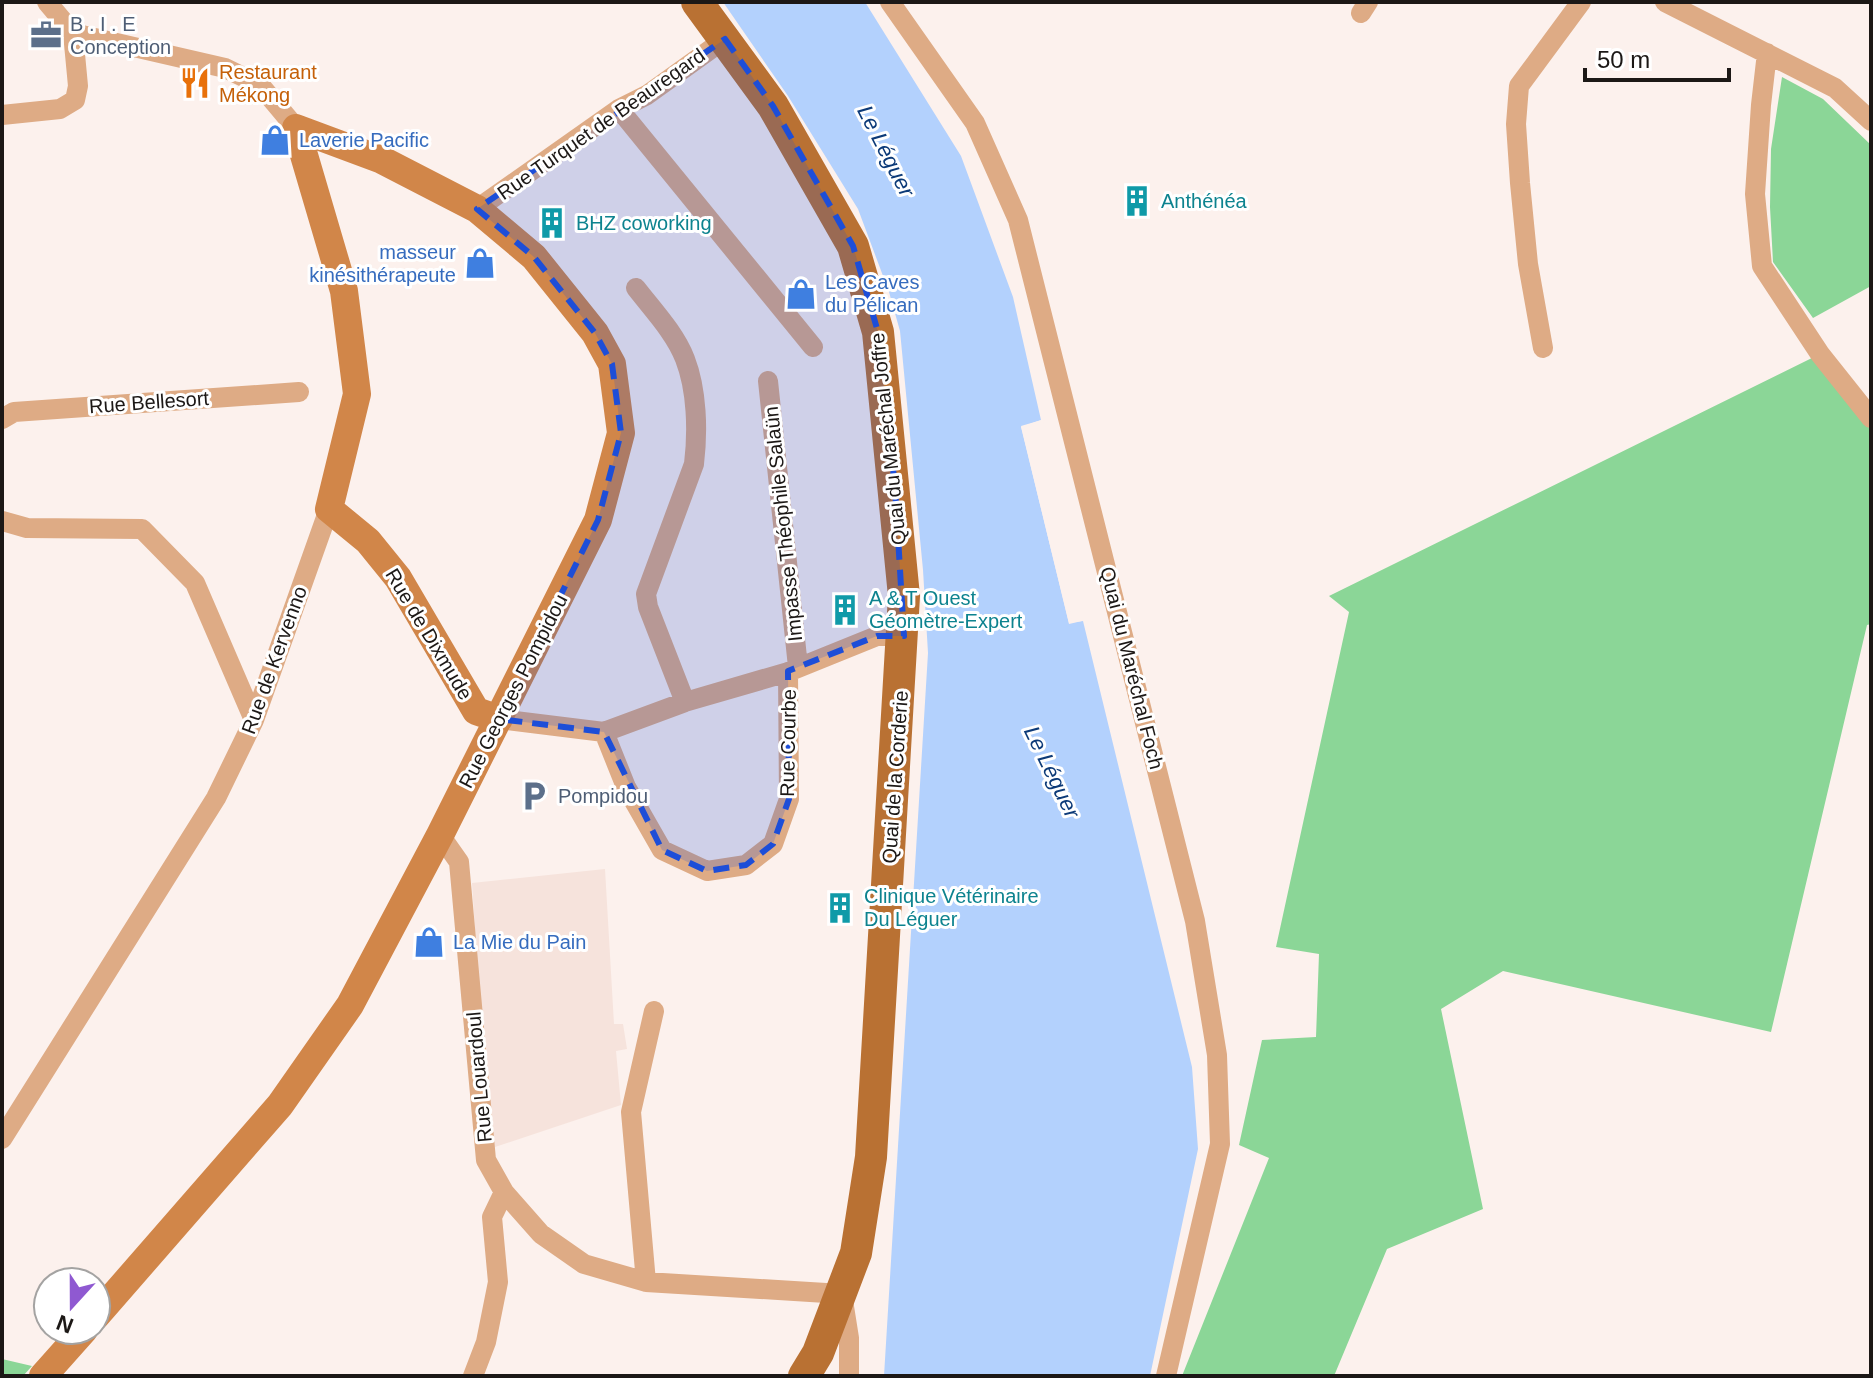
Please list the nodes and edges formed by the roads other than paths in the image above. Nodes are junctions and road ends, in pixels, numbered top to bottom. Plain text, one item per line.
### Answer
1 (47, 2) edge
2 (697, 2) edge
3 (890, 2) edge
4 (1581, 2) edge
5 (1665, 2) edge
6 (73, 33) junction
7 (725, 39) junction
8 (1767, 53) junction
9 (619, 109) junction
10 (2, 115) edge
11 (1871, 121) edge
12 (296, 128) junction
13 (477, 209) junction
14 (636, 288) dead end
15 (813, 347) dead end
16 (1543, 348) dead end
17 (768, 381) dead end
18 (299, 392) dead end
19 (1871, 418) edge
20 (2, 419) edge
21 (329, 509) junction
22 (2, 521) edge
23 (904, 636) junction
24 (793, 670) junction
25 (685, 702) junction
26 (499, 719) junction
27 (254, 720) junction
28 (604, 732) junction
29 (440, 835) junction
30 (654, 1011) dead end
31 (2, 1139) edge
32 (504, 1192) junction
33 (646, 1282) junction
34 (842, 1294) junction
35 (112, 1298) edge
36 (70, 1346) edge
37 (1167, 1372) edge
38 (43, 1376) edge
39 (473, 1376) edge
40 (804, 1376) edge
41 (849, 1376) edge

1 - 6 street
2 - 7 main road, Quai du Maréchal Joffre
3 - 37 street, Quai du Maréchal Foch
4 - 16 street
5 - 8 street
6 - 10 street
6 - 12 street
7 - 9 street, Rue Turquet de Beauregard
7 - 23 main road, Quai du Maréchal Joffre
8 - 11 street
8 - 19 street
9 - 13 street, Rue Turquet de Beauregard
9 - 15 street
12 - 13 main road, Rue Georges Pompidou
12 - 21 main road, Rue de Kervenno
13 - 26 main road, Rue Georges Pompidou
14 - 25 street
17 - 24 street, Impasse Théophile Salaün
18 - 20 street, Rue Bellesort
21 - 26 main road, Rue de Dixmude
21 - 27 street, Rue de Kervenno
22 - 27 street
23 - 24 street
23 - 34 main road, Quai de la Corderie
24 - 25 street
24 - 28 street, Rue Courbe
25 - 28 street
26 - 28 street
26 - 29 main road, Rue Georges Pompidou
27 - 31 street, Rue de Kervenno
29 - 32 street, Rue Louardoul
29 - 35 main road, Rue Georges Pompidou
30 - 33 street
32 - 33 street, Rue Louardoul
32 - 39 street
33 - 34 street, Rue Louardoul
34 - 40 main road, Quai de la Corderie
34 - 41 street
36 - 38 main road

